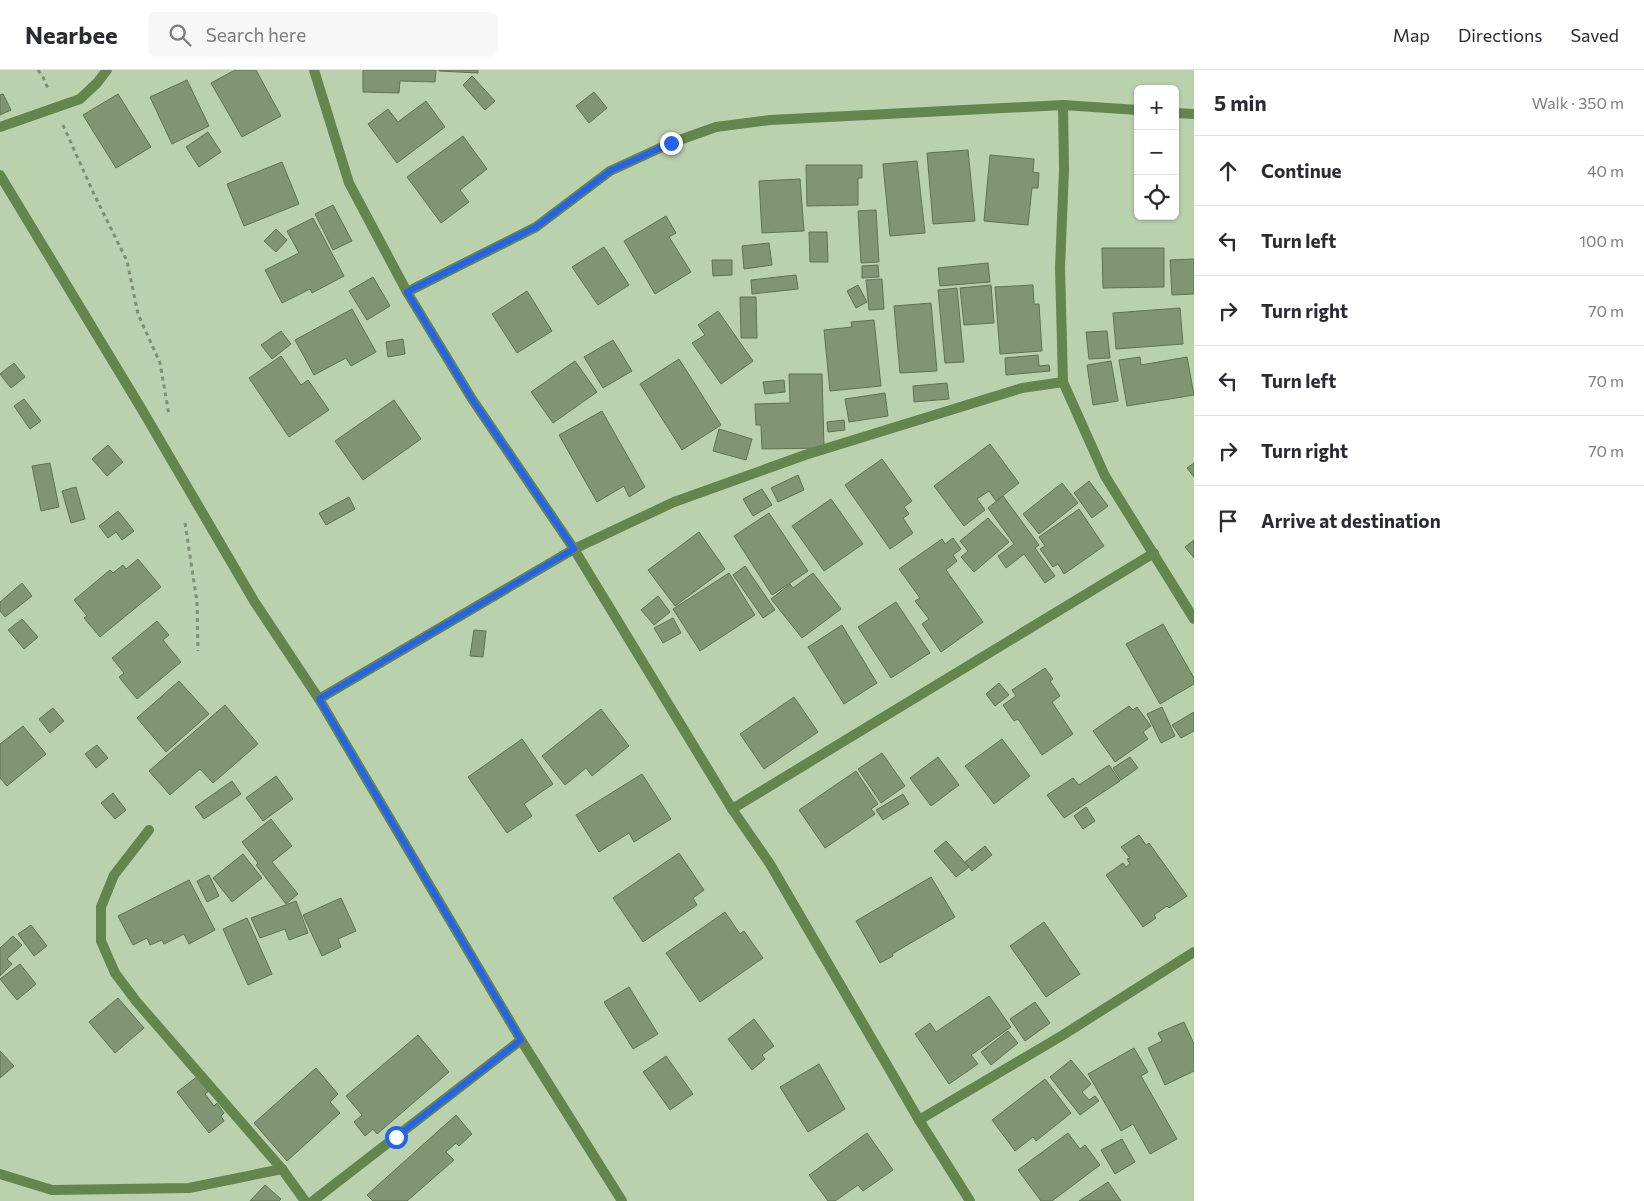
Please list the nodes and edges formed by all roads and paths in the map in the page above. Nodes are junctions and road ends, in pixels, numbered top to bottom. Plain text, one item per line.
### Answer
1 (107, 70) edge
2 (314, 70) edge
3 (1063, 105) junction
4 (56, 108) junction
5 (1134, 110) edge
6 (1179, 113) edge
7 (1194, 114) edge
8 (0, 127) edge
9 (0, 175) edge
10 (407, 292) junction
11 (1063, 382) junction
12 (170, 418) dead end
13 (184, 516) dead end
14 (574, 549) junction
15 (1154, 554) junction
16 (1194, 619) edge
17 (198, 651) dead end
18 (319, 699) junction
19 (732, 809) junction
20 (149, 830) dead end
21 (1194, 952) edge
22 (521, 1040) junction
23 (919, 1120) junction
24 (282, 1169) junction
25 (0, 1174) edge
26 (305, 1201) edge
27 (313, 1201) edge
28 (622, 1201) edge
29 (970, 1201) edge

1 - 4 street
2 - 10 street
3 - 5 street
3 - 10 street
3 - 11 street
4 - 8 street
4 - 12 path
6 - 7 street
9 - 18 street
10 - 14 street
11 - 14 street
11 - 15 street
13 - 17 path
14 - 18 street
14 - 19 street
15 - 16 street
15 - 19 street
18 - 22 street
19 - 23 street
20 - 24 street
21 - 23 street
22 - 27 street
22 - 28 street
23 - 29 street
24 - 25 street
24 - 26 street

